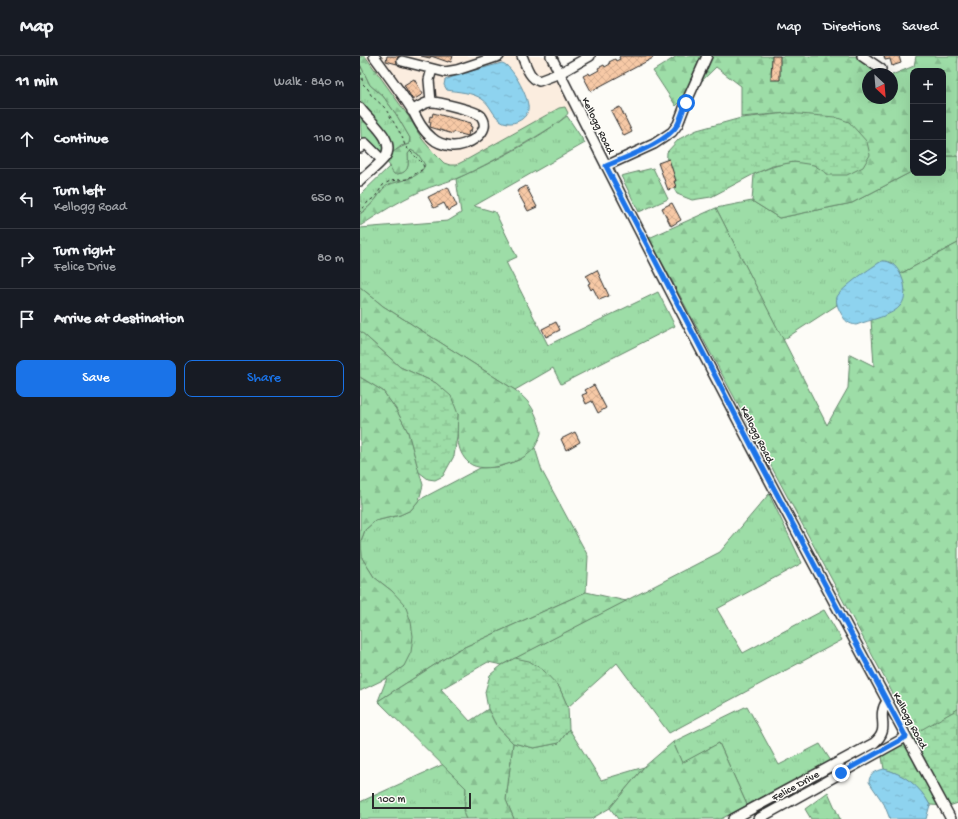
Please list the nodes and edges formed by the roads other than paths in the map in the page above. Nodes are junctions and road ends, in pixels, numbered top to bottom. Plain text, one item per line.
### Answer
1 (374, 56) edge
2 (499, 56) edge
3 (522, 56) edge
4 (551, 56) edge
5 (590, 56) edge
6 (707, 56) edge
7 (862, 56) edge
8 (402, 61) dead end
9 (880, 68) edge
10 (432, 69) junction
11 (560, 72) junction
12 (431, 102) junction
13 (360, 108) edge
14 (412, 111) junction
15 (360, 148) edge
16 (382, 160) junction
17 (606, 166) junction
18 (360, 181) edge
19 (887, 701) junction
20 (906, 737) junction
21 (733, 819) edge
22 (758, 819) edge
23 (951, 819) edge

1 - 14 street
2 - 10 street
3 - 11 street
4 - 11 street, Kellogg Road
5 - 11 street
6 - 17 street
7 - 9 street
8 - 10 street
10 - 12 street
11 - 17 street, Kellogg Road
12 - 14 street
12 - 14 street
13 - 16 street
15 - 16 street
16 - 18 street
17 - 19 street, Kellogg Road
19 - 20 street, Kellogg Road
19 - 21 street
20 - 22 street, Felice Drive
20 - 23 street, Kellogg Road

